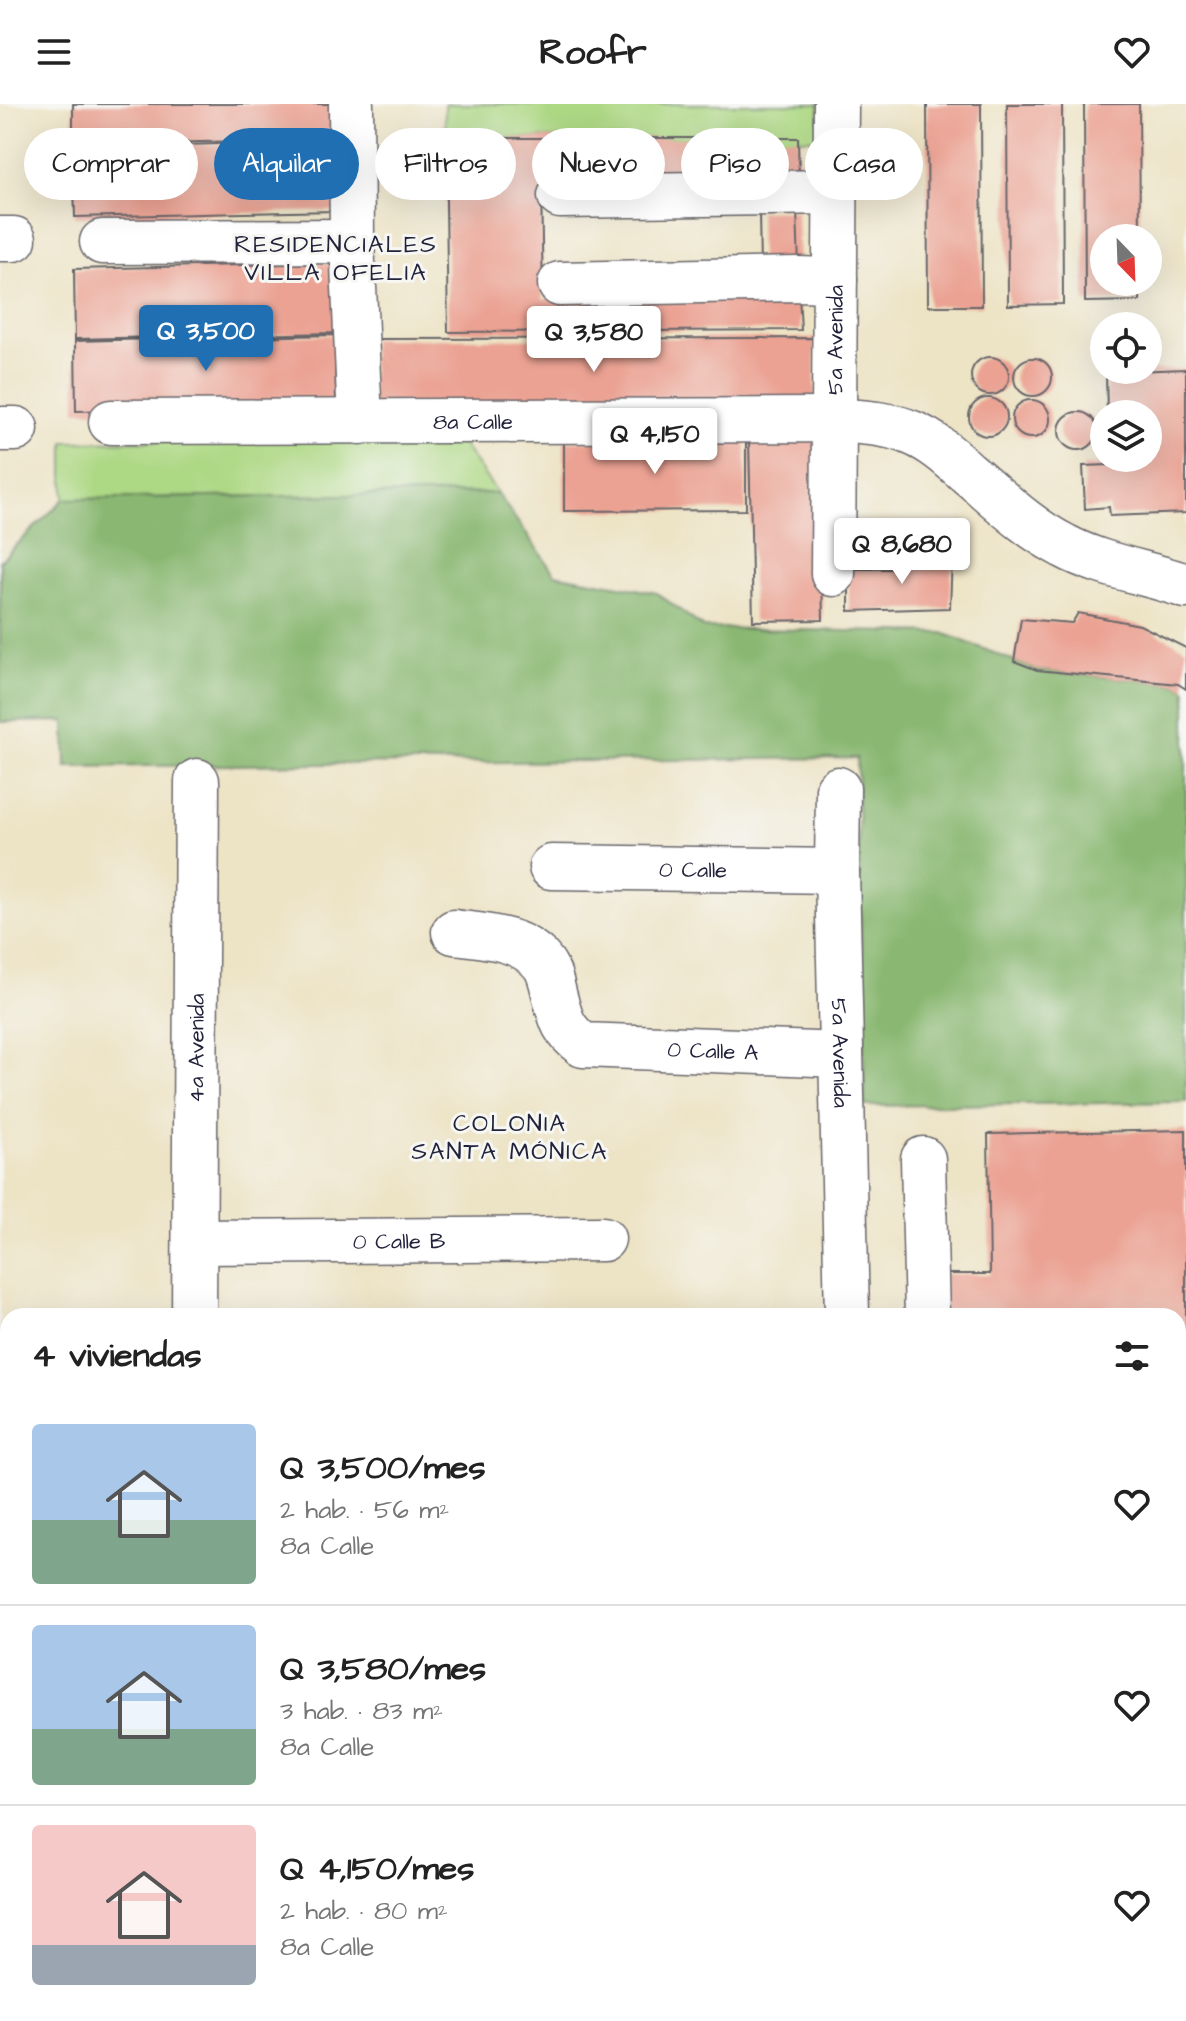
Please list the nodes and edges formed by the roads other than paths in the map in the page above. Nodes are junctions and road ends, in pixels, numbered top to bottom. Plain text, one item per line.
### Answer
1 (351, 104) edge
2 (836, 104) edge
3 (836, 128) edge
4 (805, 192) edge
5 (665, 194) edge
6 (835, 200) edge
7 (352, 241) junction
8 (102, 242) dead end
9 (835, 280) junction
10 (560, 284) dead end
11 (834, 420) junction
12 (111, 422) dead end
13 (360, 422) junction
14 (833, 574) dead end
15 (1186, 586) edge
16 (197, 781) dead end
17 (838, 789) dead end
18 (551, 867) dead end
19 (837, 871) junction
20 (454, 932) dead end
21 (841, 1055) junction
22 (923, 1159) dead end
23 (603, 1239) dead end
24 (195, 1242) junction
25 (194, 1308) edge
26 (847, 1308) edge
27 (927, 1308) edge

1 - 7 street
2 - 3 street, 5a Avenida
4 - 5 street
6 - 9 street, 5a Avenida
7 - 8 street
7 - 13 street
9 - 10 street
9 - 11 street, 5a Avenida
11 - 13 street, 8a Calle
11 - 14 street, 5a Avenida
11 - 15 street, 8a Calle
12 - 13 street, 8a Calle
16 - 24 street, 4a Avenida
17 - 19 street, 5a Avenida
18 - 19 street, 0 Calle
19 - 21 street, 5a Avenida
20 - 21 street, 0 Calle A
21 - 26 street, 5a Avenida
22 - 27 street
23 - 24 street, 0 Calle B
24 - 25 street, 4a Avenida

